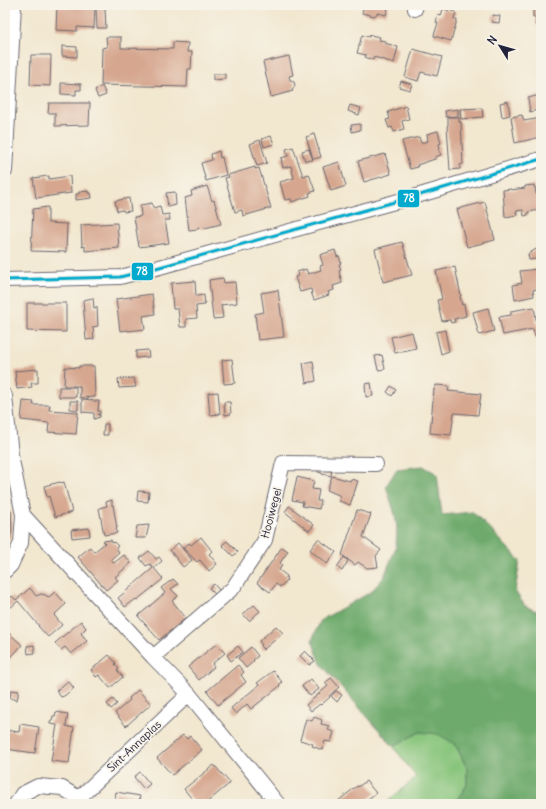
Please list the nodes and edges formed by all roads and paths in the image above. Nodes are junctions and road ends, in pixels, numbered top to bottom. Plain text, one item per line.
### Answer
1 (14, 5) edge
2 (541, 159) edge
3 (5, 171) edge
4 (5, 280) edge
5 (5, 396) edge
6 (376, 464) dead end
7 (23, 515) junction
8 (5, 571) edge
9 (153, 657) junction
10 (189, 694) junction
11 (79, 801) edge
12 (16, 804) edge
13 (278, 804) edge

1 - 3 street
2 - 4 street
5 - 7 street
6 - 9 street, Hooiwegel
7 - 8 street
7 - 9 street
9 - 10 street
10 - 11 street, Sint-Annaplas
10 - 13 street
11 - 12 street, Sint-Annaplas

